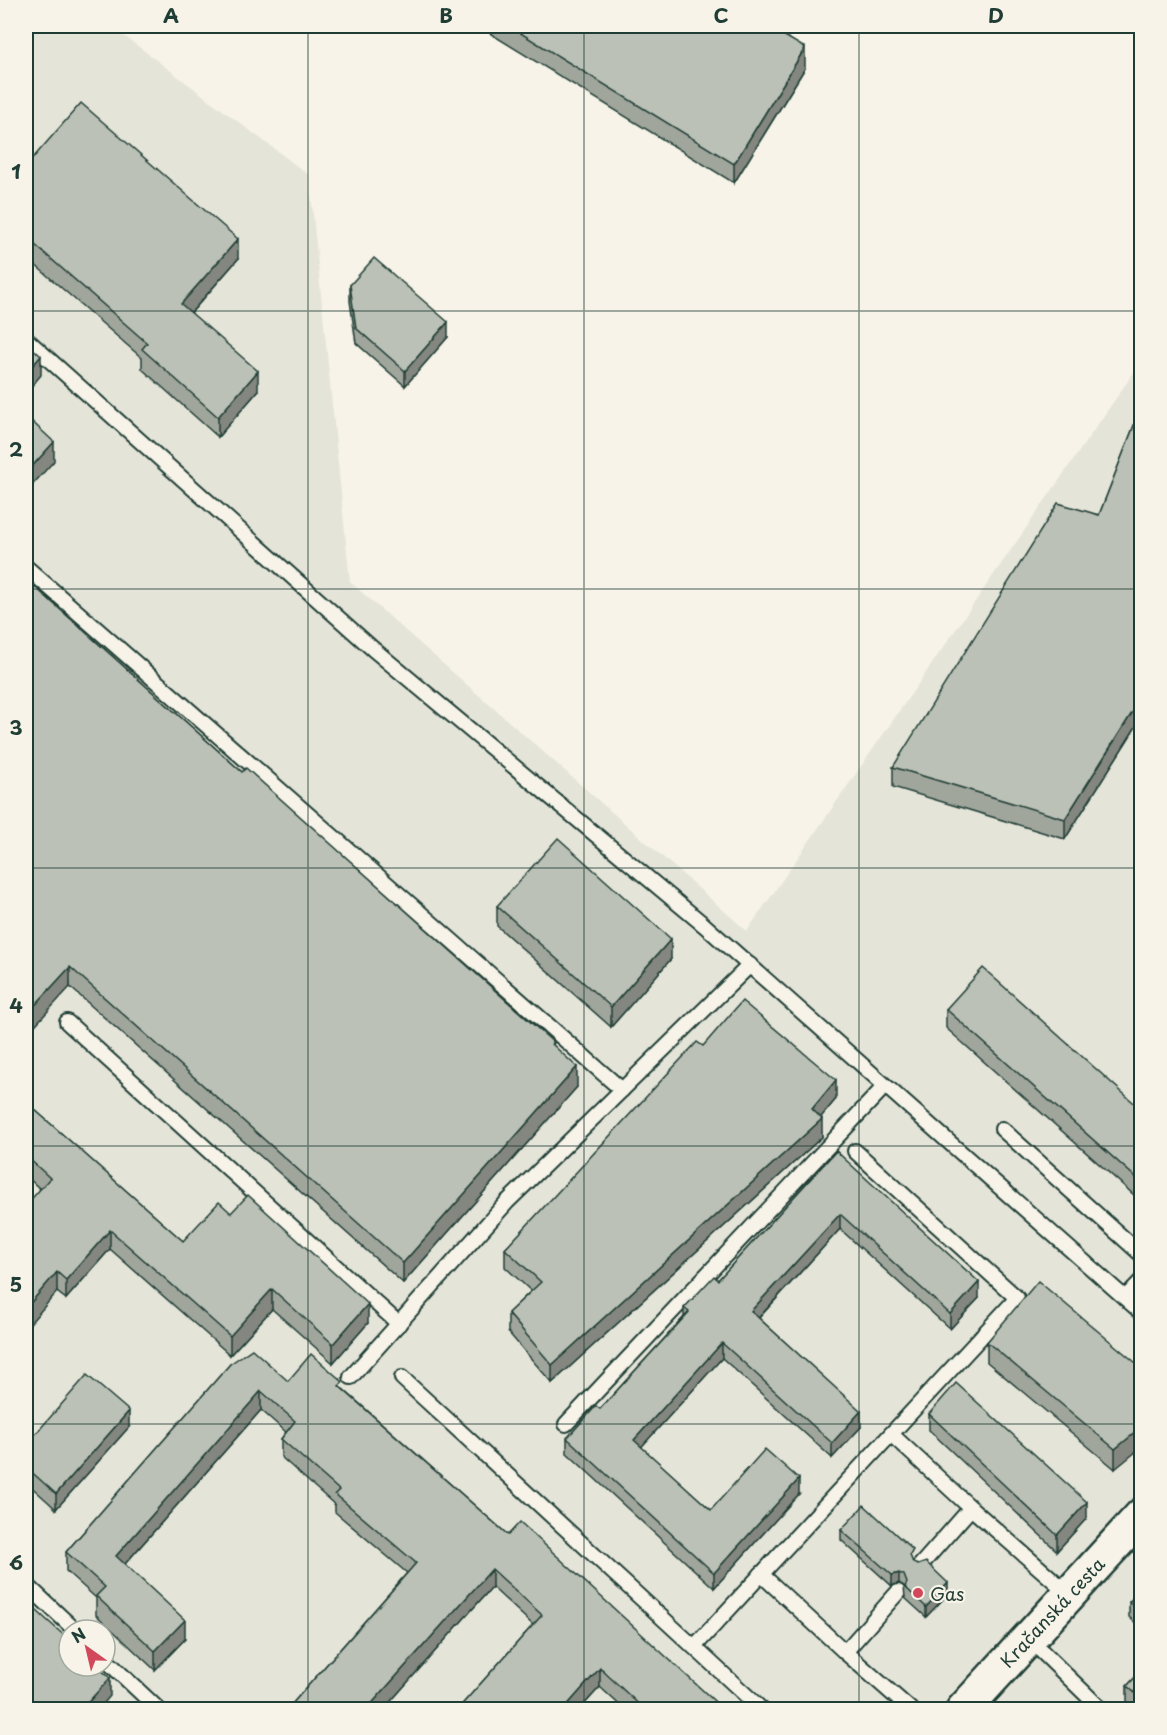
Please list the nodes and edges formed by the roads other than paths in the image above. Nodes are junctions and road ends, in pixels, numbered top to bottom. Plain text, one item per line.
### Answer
1 (26, 339) edge
2 (26, 567) edge
3 (750, 965) junction
4 (67, 1022) dead end
5 (885, 1086) junction
6 (622, 1090) junction
7 (1002, 1129) dead end
8 (855, 1151) dead end
9 (1142, 1255) edge
10 (1142, 1280) edge
11 (1125, 1298) junction
12 (1142, 1313) edge
13 (399, 1324) junction
14 (351, 1377) dead end
15 (402, 1378) dead end
16 (566, 1424) dead end
17 (891, 1434) junction
18 (971, 1508) junction
19 (1142, 1515) edge
20 (919, 1567) edge
21 (761, 1574) junction
22 (26, 1584) edge
23 (898, 1592) dead end
24 (1069, 1594) junction
25 (62, 1618) edge
26 (1028, 1638) junction
27 (694, 1647) junction
28 (845, 1652) junction
29 (117, 1670) edge
30 (159, 1710) edge
31 (762, 1710) edge
32 (911, 1710) edge
33 (963, 1710) edge
34 (1102, 1710) edge

1 - 3 lane
2 - 6 lane
3 - 5 lane
3 - 6 lane
4 - 13 lane
5 - 11 lane
5 - 16 lane
6 - 13 lane
7 - 9 lane
8 - 17 lane
10 - 11 lane
11 - 12 lane
13 - 14 lane
15 - 27 lane
17 - 18 lane
17 - 21 lane
18 - 20 lane
18 - 24 lane
19 - 24 street, Kračanská cesta
21 - 27 lane
21 - 28 lane
22 - 25 lane
23 - 28 lane
24 - 26 street, Kračanská cesta
26 - 33 street, Kračanská cesta
26 - 34 lane
27 - 31 lane
28 - 32 lane
29 - 30 lane

